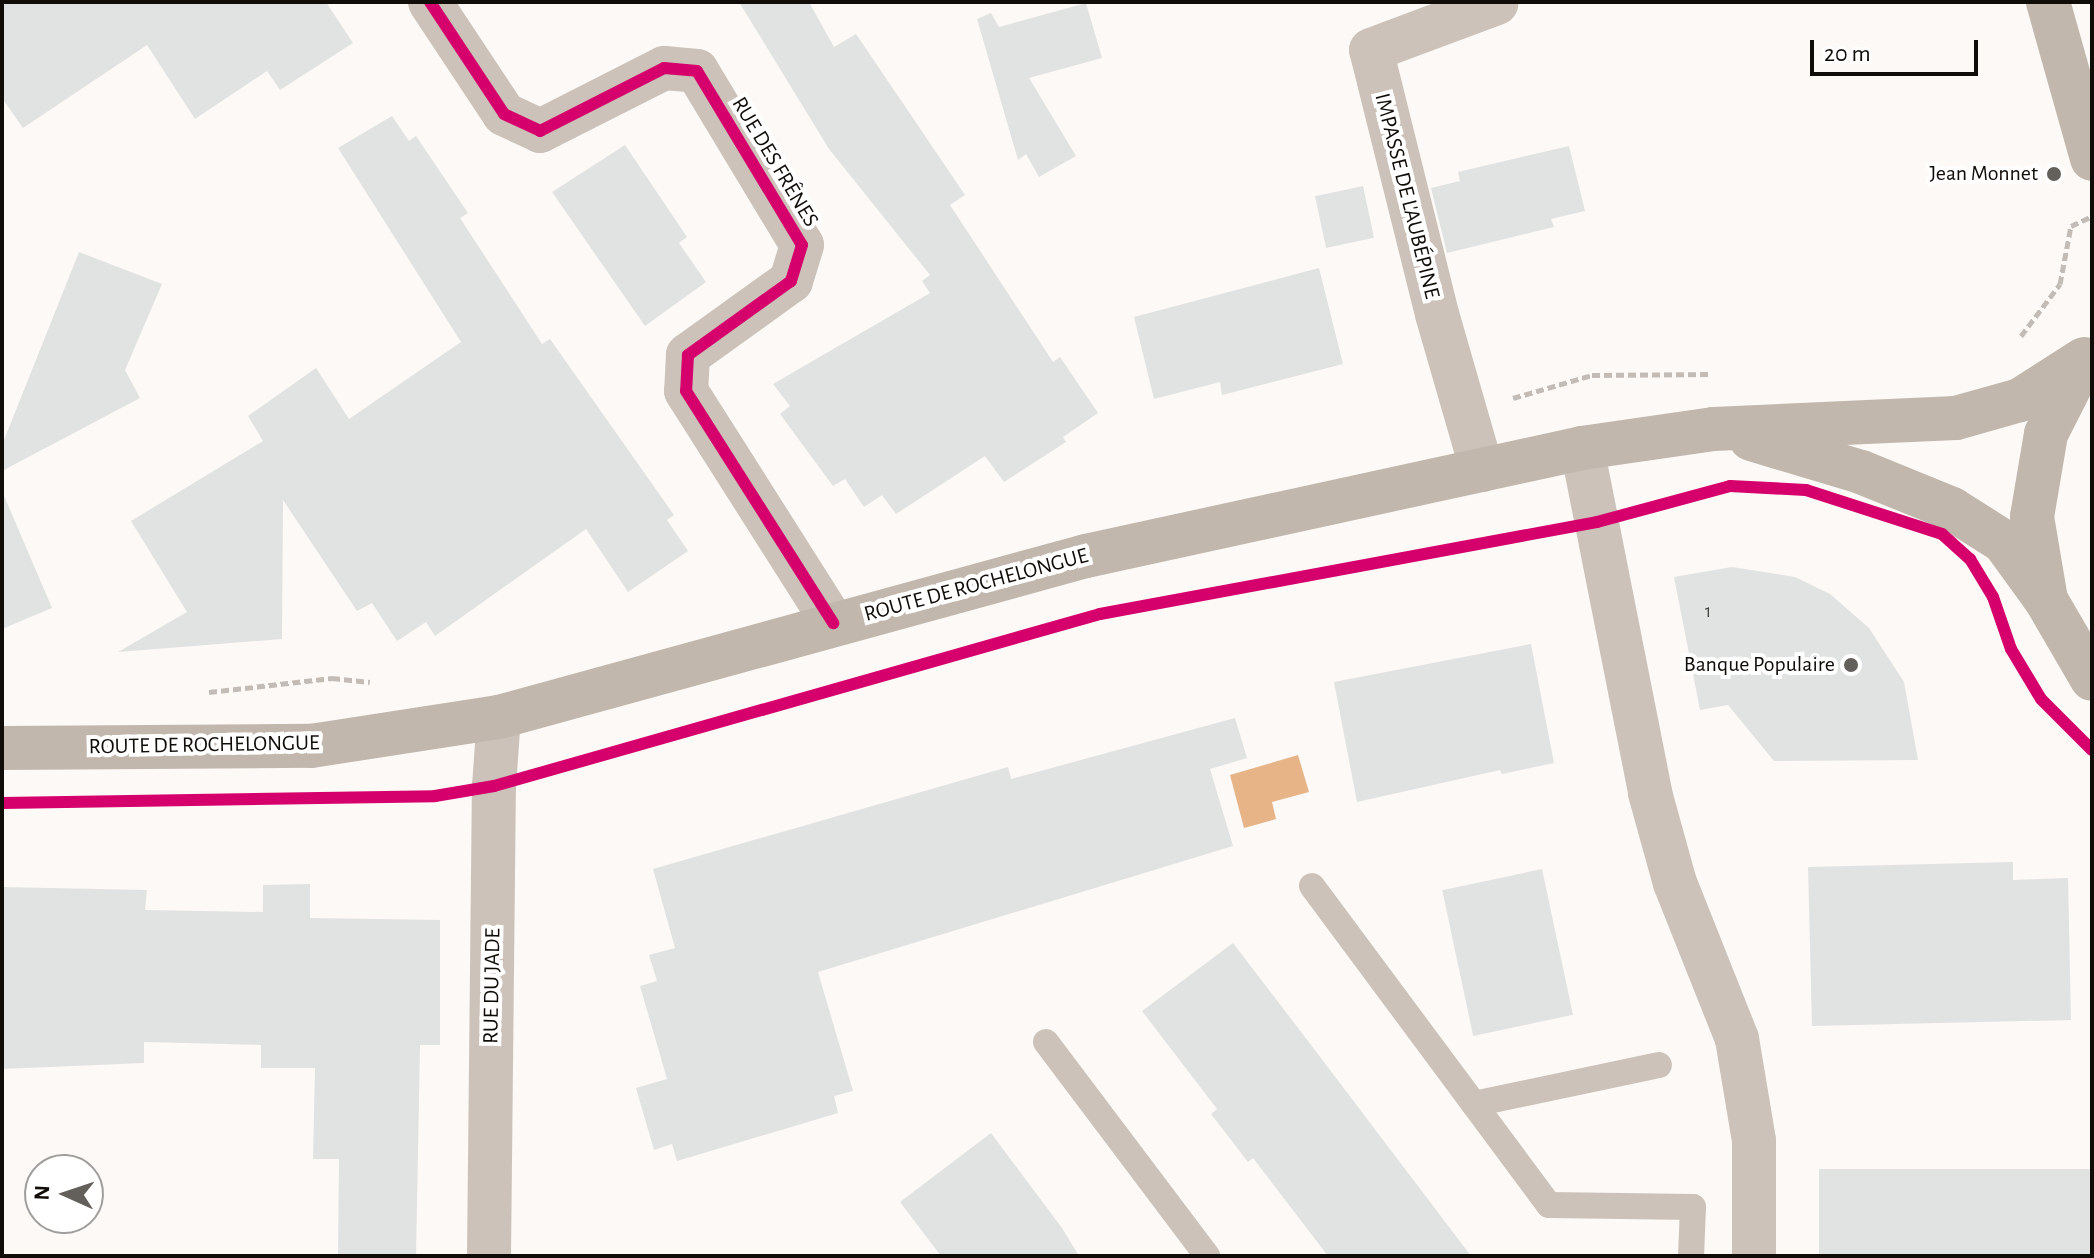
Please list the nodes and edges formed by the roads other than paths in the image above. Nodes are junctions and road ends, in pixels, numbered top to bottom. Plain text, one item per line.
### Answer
1 (430, 2) edge
2 (2048, 2) edge
3 (1497, 3) edge
4 (2092, 159) edge
5 (2088, 354) edge
6 (1714, 429) junction
7 (1582, 448) junction
8 (1482, 470) junction
9 (2046, 600) junction
10 (833, 623) junction
11 (2092, 679) edge
12 (499, 717) junction
13 (2, 748) edge
14 (1312, 886) dead end
15 (1046, 1042) dead end
16 (1659, 1065) dead end
17 (1474, 1104) junction
18 (489, 1256) edge
19 (1207, 1256) edge
20 (1691, 1256) edge
21 (1754, 1256) edge

1 - 10 street, RUE DES FRÊNES
2 - 4 main road
3 - 8 street, IMPASSE DE L'AUBÉPINE
5 - 6 main road, ROUTE DE ROCHELONGUE
5 - 9 main road
6 - 7 main road, ROUTE DE ROCHELONGUE
6 - 9 main road, ROUTE DE ROCHELONGUE
7 - 8 main road, ROUTE DE ROCHELONGUE
7 - 21 street
8 - 10 main road, ROUTE DE ROCHELONGUE
9 - 11 main road
10 - 12 main road, ROUTE DE ROCHELONGUE
12 - 13 main road, ROUTE DE ROCHELONGUE
12 - 18 street, RUE DU JADE
14 - 17 lane
15 - 19 lane
16 - 17 lane
17 - 20 lane

